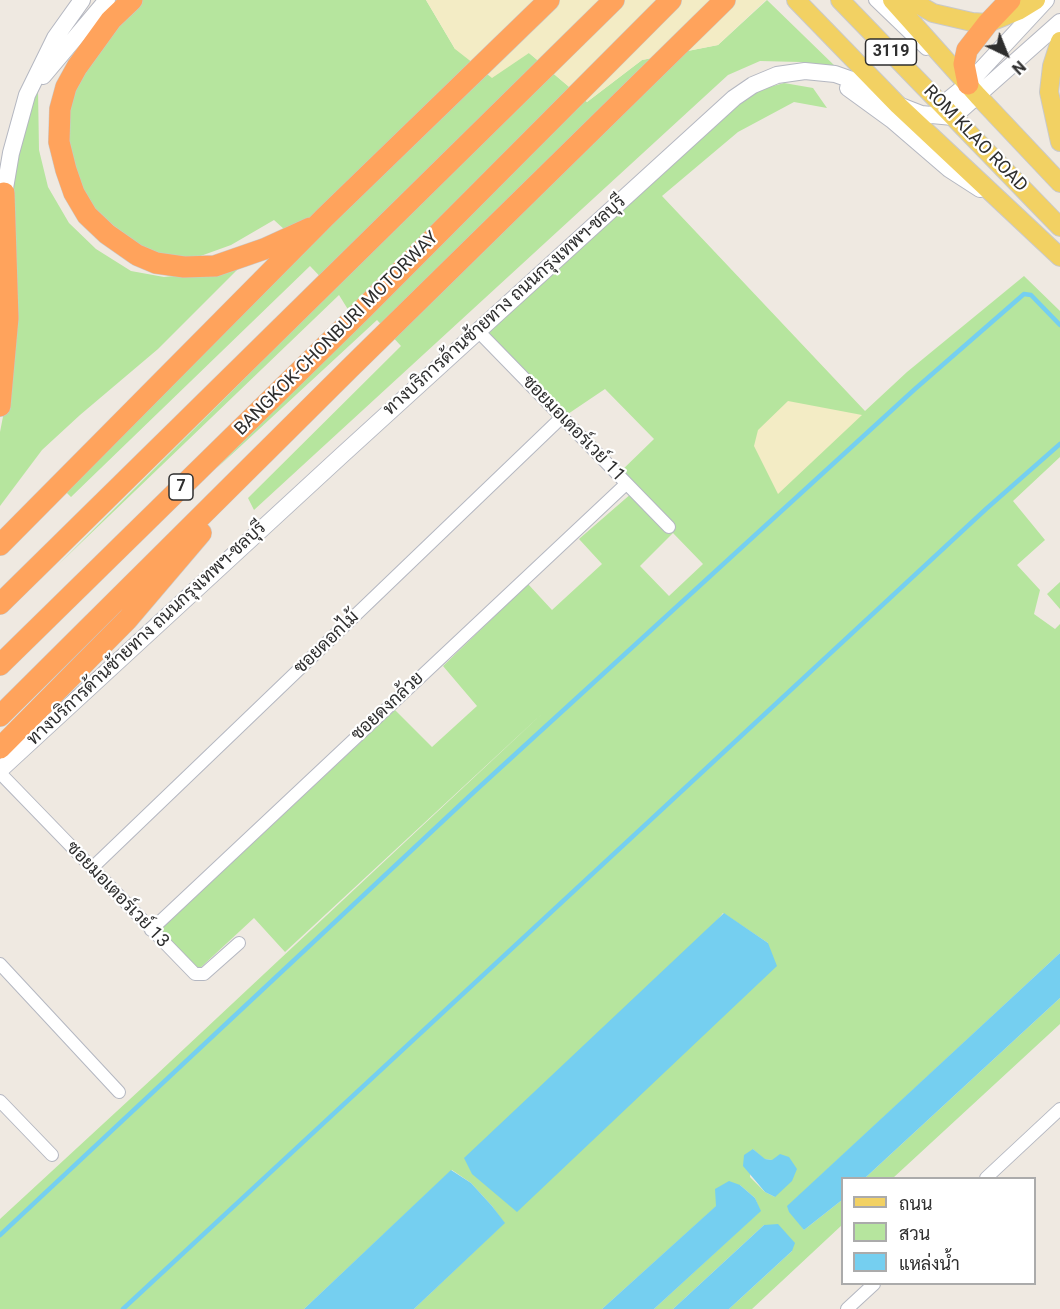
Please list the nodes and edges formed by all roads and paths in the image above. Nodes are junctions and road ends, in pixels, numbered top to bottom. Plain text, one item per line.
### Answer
1 (82, 0) edge
2 (107, 0) edge
3 (132, 0) edge
4 (549, 0) edge
5 (614, 0) edge
6 (671, 0) edge
7 (726, 0) edge
8 (796, 0) edge
9 (840, 0) edge
10 (875, 0) edge
11 (892, 0) edge
12 (910, 0) edge
13 (1010, 0) edge
14 (1036, 0) edge
15 (1046, 0) edge
16 (1060, 22) edge
17 (988, 23) junction
18 (1060, 41) edge
19 (806, 70) junction
20 (973, 90) junction
21 (27, 95) junction
22 (898, 105) junction
23 (947, 111) junction
24 (1060, 142) edge
25 (1060, 183) edge
26 (4, 193) junction
27 (1002, 204) junction
28 (322, 221) junction
29 (0, 227) edge
30 (1060, 227) edge
31 (1060, 257) edge
32 (478, 331) junction
33 (0, 406) edge
34 (562, 417) junction
35 (269, 449) junction
36 (626, 484) junction
37 (669, 527) dead end
38 (0, 545) edge
39 (0, 604) edge
40 (0, 665) edge
41 (51, 666) junction
42 (0, 699) edge
43 (0, 716) edge
44 (0, 748) edge
45 (0, 772) edge
46 (92, 868) junction
47 (151, 930) junction
48 (239, 943) dead end
49 (0, 964) edge
50 (119, 1092) dead end
51 (0, 1101) edge
52 (1060, 1109) edge
53 (52, 1155) dead end
54 (988, 1177) edge
55 (873, 1285) edge
56 (847, 1309) edge

1 - 21 main road
2 - 21 main road
3 - 28 highway
4 - 28 highway
5 - 39 highway, 7
6 - 40 highway, BANGKOK-CHONBURI MOTORWAY / 7
7 - 35 highway
8 - 22 main road
9 - 23 main road, ROM KLAO ROAD / 3119
10 - 20 street
11 - 20 main road, ROM KLAO ROAD / 3119
12 - 17 main road
13 - 17 highway
14 - 17 main road
15 - 20 main road
16 - 20 main road
17 - 20 highway
18 - 24 main road
19 - 22 main road, ทางบริการด้านซ้ายทาง ถนนกรุงเทพฯ-ชลบุรี
19 - 27 main road
19 - 32 main road, ทางบริการด้านซ้ายทาง ถนนกรุงเทพฯ-ชลบุรี
20 - 23 main road
20 - 25 main road, ROM KLAO ROAD / 3119
21 - 26 main road
22 - 23 main road, ทางบริการด้านซ้ายทาง ถนนกรุงเทพฯ-ชลบุรี
22 - 27 main road
23 - 30 main road, ROM KLAO ROAD / 3119
26 - 29 main road
26 - 33 highway
27 - 31 main road
28 - 38 highway
32 - 34 street, ซอยมอเตอร์เวย์ 11
32 - 45 main road, ทางบริการด้านซ้ายทาง ถนนกรุงเทพฯ-ชลบุรี
34 - 36 street, ซอยมอเตอร์เวย์ 11
34 - 46 street, ซอยดอกไม้
35 - 41 highway
35 - 44 highway
36 - 37 street, ซอยมอเตอร์เวย์ 11
36 - 47 street, ซอยดงกล้วย
41 - 42 highway
41 - 43 highway
45 - 46 street, ซอยมอเตอร์เวย์ 13
46 - 47 street, ซอยมอเตอร์เวย์ 13
47 - 48 street, ซอยมอเตอร์เวย์ 13
49 - 50 street
51 - 53 street
52 - 54 street
55 - 56 street

